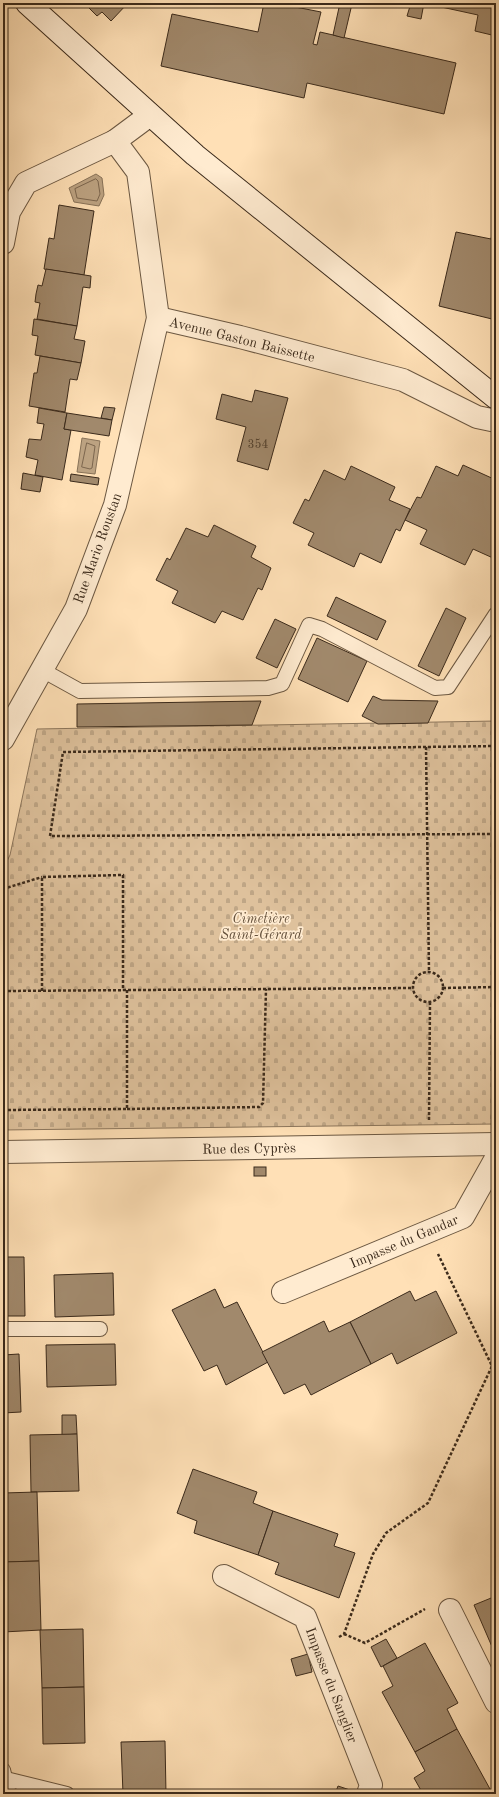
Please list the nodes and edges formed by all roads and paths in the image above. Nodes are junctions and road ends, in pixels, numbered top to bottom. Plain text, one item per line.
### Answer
1 (27, 3) edge
2 (150, 115) junction
3 (115, 141) junction
4 (3, 243) edge
5 (158, 318) junction
6 (496, 398) edge
7 (496, 420) edge
8 (496, 614) edge
9 (42, 670) junction
10 (3, 739) edge
11 (496, 746) edge
12 (426, 747) junction
13 (496, 834) edge
14 (427, 835) junction
15 (42, 877) junction
16 (3, 889) edge
17 (429, 972) junction
18 (496, 987) edge
19 (412, 988) junction
20 (443, 988) junction
21 (266, 989) junction
22 (123, 990) junction
23 (127, 990) junction
24 (3, 991) edge
25 (42, 991) junction
26 (430, 1003) junction
27 (127, 1108) junction
28 (3, 1110) edge
29 (429, 1125) dead end
30 (496, 1144) edge
31 (3, 1152) edge
32 (496, 1158) edge
33 (428, 1232) junction
34 (283, 1292) dead end
35 (3, 1329) edge
36 (100, 1329) dead end
37 (224, 1576) dead end
38 (450, 1610) joint
39 (344, 1634) junction
40 (318, 1648) junction
41 (496, 1702) edge
42 (5, 1774) edge
43 (9, 1794) edge
44 (67, 1794) edge
45 (368, 1794) edge

1 - 2 street
2 - 3 street
2 - 6 street
3 - 4 street
3 - 5 street, Avenue Gaston Baissette
5 - 7 street, Avenue Gaston Baissette
5 - 9 street, Rue Mario Roustan
8 - 9 lane
9 - 10 street, Rue Mario Roustan
11 - 12 path
12 - 14 path
12 - 14 path
13 - 14 path
14 - 17 path
15 - 16 path
15 - 22 path
15 - 25 path
17 - 19 path
17 - 20 path
18 - 20 path
19 - 21 path
19 - 26 path
20 - 26 path
21 - 23 path
21 - 27 path
22 - 23 path
22 - 25 path
23 - 27 path
24 - 25 path
26 - 29 path
27 - 28 path
30 - 31 street, Rue des Cyprès
32 - 33 street, Impasse du Gandar
33 - 34 street, Impasse du Gandar
33 - 39 path
35 - 36 lane
37 - 40 street, Impasse du Sanglier
38 - 39 path
38 - 41 street
39 - 40 path
40 - 45 street, Impasse du Sanglier
42 - 43 lane
42 - 44 lane

